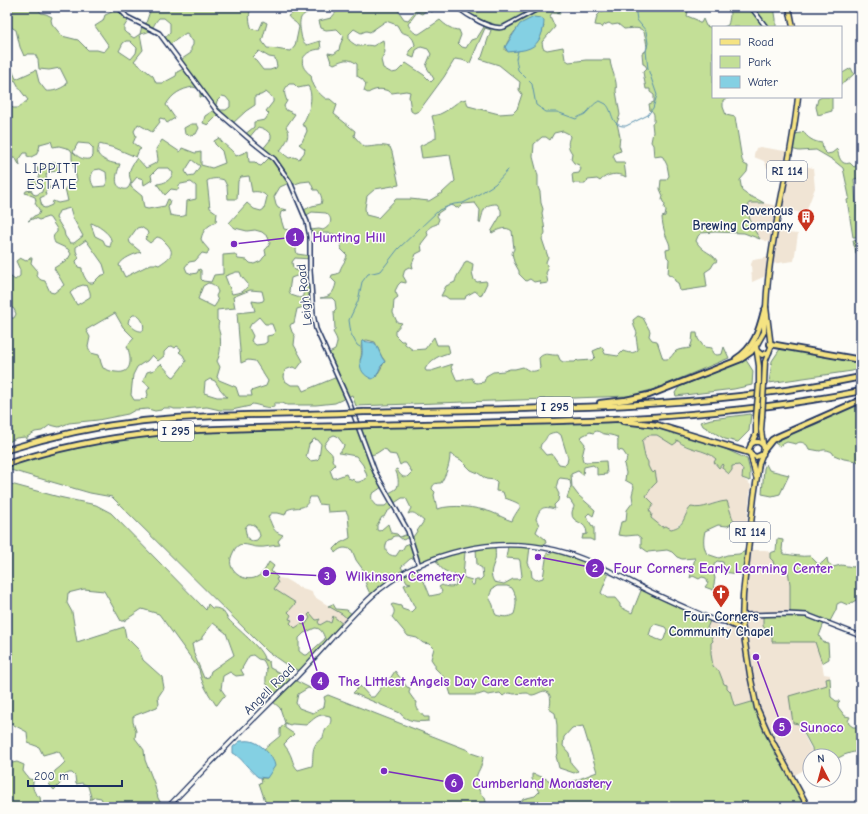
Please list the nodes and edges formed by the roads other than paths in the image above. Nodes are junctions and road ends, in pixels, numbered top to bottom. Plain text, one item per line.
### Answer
1 (118, 7) edge
2 (457, 7) edge
3 (541, 7) edge
4 (751, 7) edge
5 (789, 7) edge
6 (765, 26) edge
7 (793, 26) edge
8 (798, 98) edge
9 (765, 309) junction
10 (770, 343) junction
11 (757, 344) junction
12 (769, 352) junction
13 (861, 360) edge
14 (727, 364) junction
15 (861, 377) edge
16 (861, 391) edge
17 (861, 400) edge
18 (564, 407) junction
19 (597, 419) junction
20 (750, 445) junction
21 (7, 450) edge
22 (764, 450) junction
23 (750, 454) junction
24 (7, 464) edge
25 (756, 479) junction
26 (419, 566) junction
27 (743, 615) junction
28 (728, 623) junction
29 (744, 633) junction
30 (861, 636) edge
31 (168, 807) edge
32 (808, 807) edge

1 - 26 street, Leigh Road
2 - 3 street
4 - 6 street
5 - 7 main road
8 - 9 main road, RI 114
9 - 10 main road, RI 114
9 - 11 main road, RI 114
9 - 14 highway
10 - 11 main road
10 - 12 main road
10 - 13 highway
11 - 12 main road
11 - 14 highway
11 - 20 main road, RI 114, bridge
12 - 22 main road, RI 114, bridge
14 - 18 highway
15 - 18 highway, I 295
16 - 19 highway, I 295
17 - 22 highway
18 - 21 highway, I 295, bridge
19 - 23 highway
19 - 24 highway, I 295, bridge
20 - 22 main road
20 - 23 main road
22 - 23 main road
22 - 25 main road, RI 114
23 - 25 main road, RI 114
25 - 27 main road, RI 114
26 - 28 main road, Angell Road
26 - 31 main road, Angell Road
27 - 28 main road
27 - 29 main road, RI 114
27 - 30 street
28 - 29 main road
29 - 32 main road, RI 114

